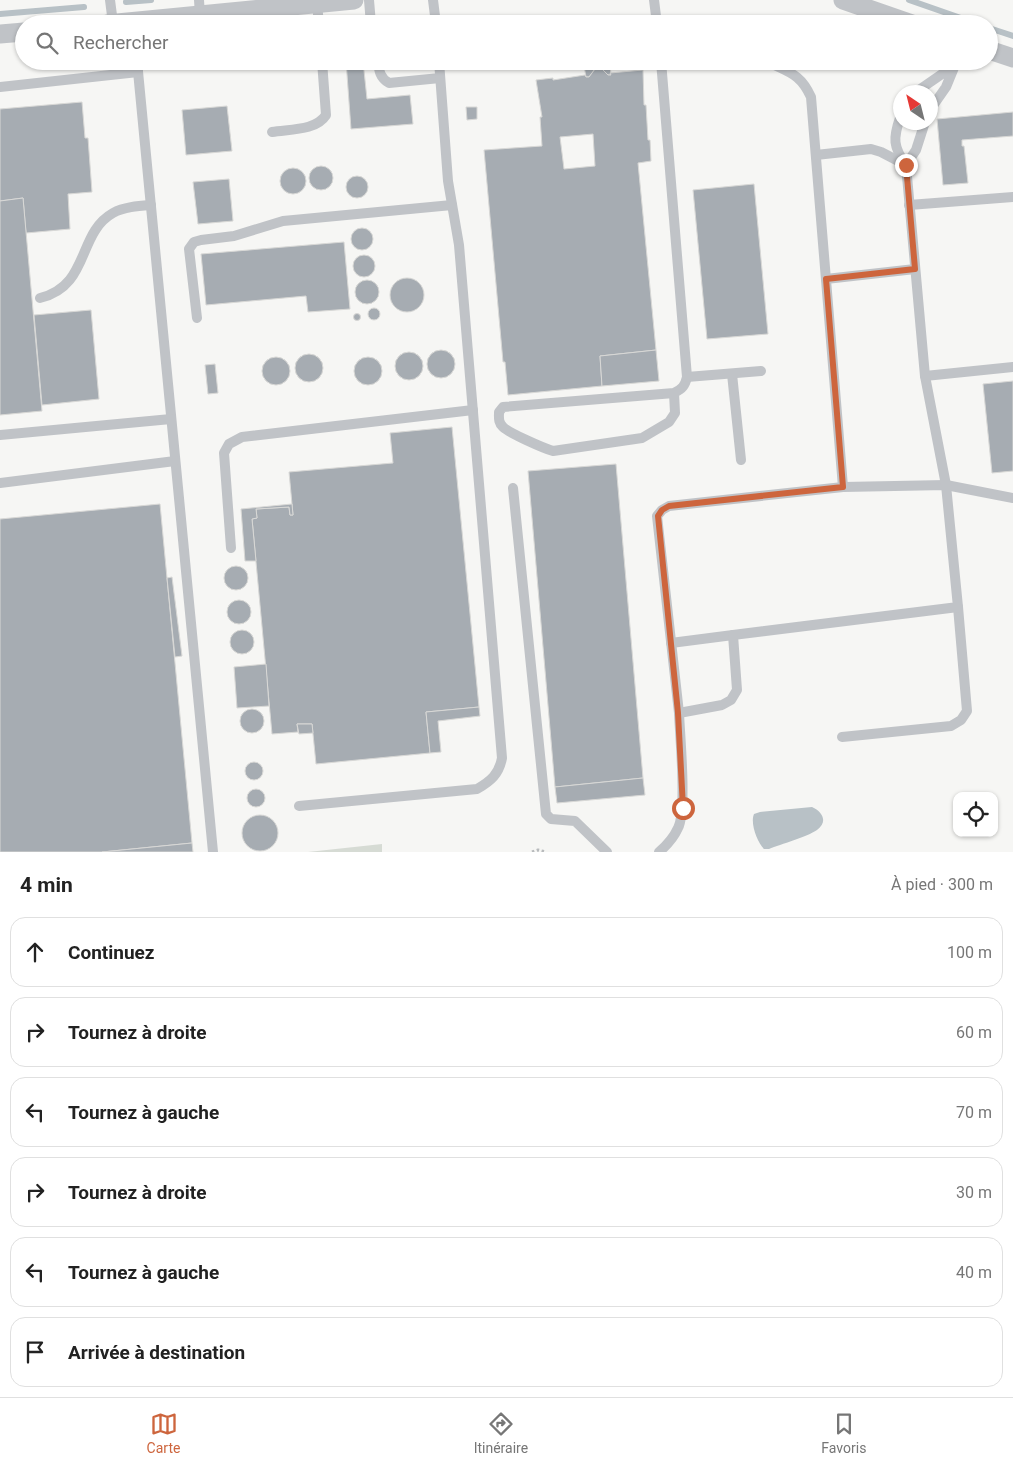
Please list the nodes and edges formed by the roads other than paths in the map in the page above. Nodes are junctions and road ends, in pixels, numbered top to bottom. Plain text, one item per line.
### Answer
1 (110, 0) edge
2 (354, 0) edge
3 (370, 0) edge
4 (433, 0) edge
5 (654, 0) edge
6 (843, 0) edge
7 (327, 2) edge
8 (871, 5) edge
9 (199, 8) edge
10 (112, 15) edge
11 (168, 15) edge
12 (322, 15) edge
13 (371, 15) edge
14 (435, 15) edge
15 (656, 15) edge
16 (893, 15) edge
17 (15, 33) edge
18 (0, 34) edge
19 (998, 53) edge
20 (1013, 58) edge
21 (111, 70) edge
22 (137, 70) edge
23 (323, 70) edge
24 (379, 70) edge
25 (440, 70) edge
26 (662, 70) edge
27 (783, 70) edge
28 (946, 70) edge
29 (953, 70) edge
30 (440, 78) junction
31 (926, 85) edge
32 (0, 87) edge
33 (938, 98) edge
34 (896, 130) edge
35 (922, 130) edge
36 (272, 132) dead end
37 (816, 155) junction
38 (906, 165) junction
39 (1013, 197) edge
40 (151, 204) junction
41 (452, 205) junction
42 (909, 205) junction
43 (915, 269) junction
44 (826, 279) junction
45 (40, 298) dead end
46 (197, 318) dead end
47 (1013, 367) edge
48 (761, 371) dead end
49 (732, 374) junction
50 (925, 376) junction
51 (687, 378) junction
52 (674, 393) junction
53 (473, 410) junction
54 (171, 419) junction
55 (0, 435) edge
56 (741, 460) dead end
57 (175, 461) junction
58 (0, 483) edge
59 (946, 485) junction
60 (843, 487) junction
61 (513, 488) dead end
62 (1013, 498) edge
63 (231, 548) dead end
64 (958, 607) junction
65 (733, 635) junction
66 (672, 643) junction
67 (678, 713) junction
68 (842, 737) dead end
69 (299, 806) dead end
70 (213, 852) edge
71 (607, 852) edge
72 (659, 852) edge

1 - 10 lane
2 - 7 street
3 - 13 lane
4 - 14 lane
5 - 15 lane
6 - 8 street
7 - 9 street
7 - 12 lane
8 - 16 street
9 - 11 street
17 - 18 street
19 - 20 street
21 - 32 lane
22 - 40 lane
23 - 36 lane
24 - 30 lane
25 - 30 lane
26 - 51 lane
27 - 37 lane
28 - 31 lane
29 - 33 lane
30 - 41 lane
34 - 38 lane
35 - 38 lane
37 - 38 lane
37 - 44 lane
38 - 42 lane
39 - 42 lane
40 - 45 lane
40 - 54 lane
41 - 46 lane
41 - 53 lane
42 - 43 lane
43 - 44 lane
43 - 50 lane
44 - 60 lane
47 - 50 lane
48 - 49 lane
49 - 51 lane
49 - 56 lane
50 - 59 lane
51 - 52 lane
52 - 52 lane
53 - 63 lane
53 - 69 lane
54 - 55 lane
54 - 57 lane
57 - 58 lane
57 - 70 lane
59 - 60 lane
59 - 62 lane
59 - 64 lane
60 - 66 lane
61 - 71 lane
64 - 65 lane
64 - 68 lane
65 - 66 lane
65 - 67 lane
66 - 67 lane
67 - 72 lane

